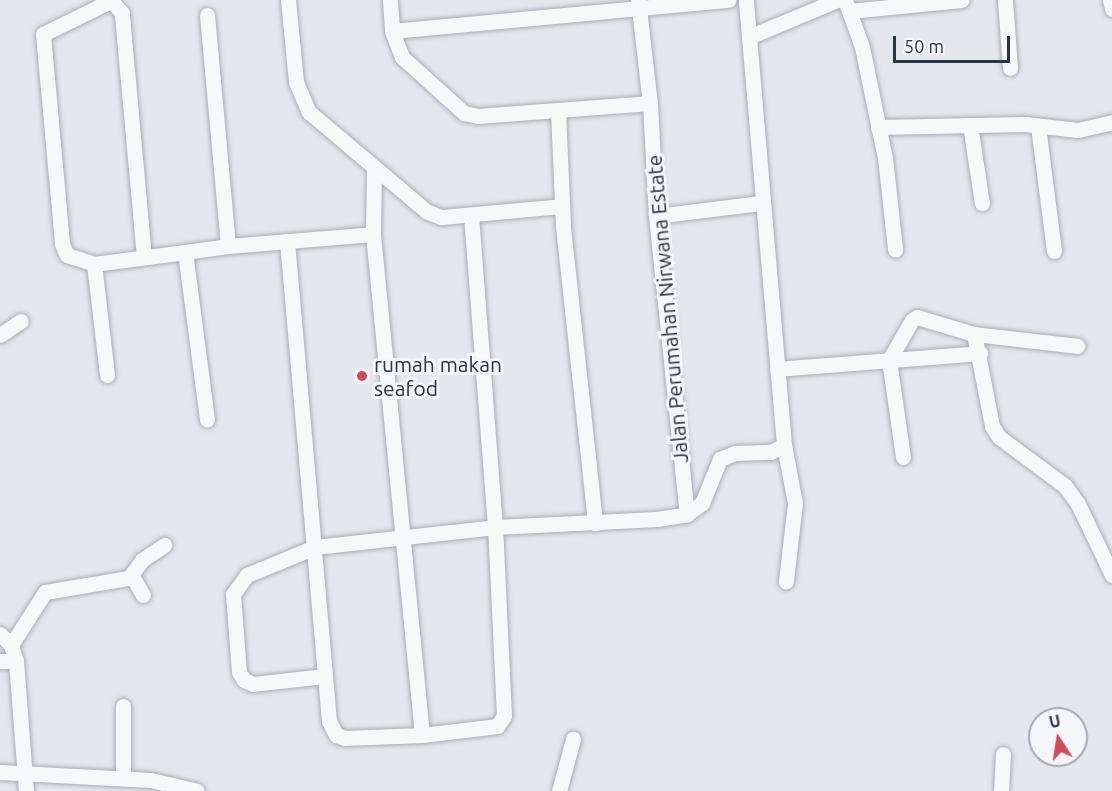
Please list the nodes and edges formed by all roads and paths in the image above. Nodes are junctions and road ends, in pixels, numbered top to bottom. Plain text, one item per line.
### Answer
1 (288, 0) edge
2 (390, 0) edge
3 (729, 0) edge
4 (746, 0) edge
5 (837, 0) edge
6 (961, 0) edge
7 (1005, 0) edge
8 (1110, 0) edge
9 (639, 5) edge
10 (847, 6) edge
11 (1112, 9) edge
12 (207, 15) dead end
13 (392, 31) junction
14 (751, 36) junction
15 (1010, 68) dead end
16 (650, 103) junction
17 (558, 111) junction
18 (1112, 122) edge
19 (970, 125) junction
20 (1038, 126) junction
21 (878, 127) junction
22 (374, 168) junction
23 (761, 203) junction
24 (982, 203) dead end
25 (562, 206) junction
26 (471, 215) junction
27 (656, 216) junction
28 (373, 234) junction
29 (287, 241) junction
30 (228, 246) junction
31 (895, 249) dead end
32 (1054, 251) dead end
33 (185, 252) junction
34 (144, 257) junction
35 (94, 264) junction
36 (21, 321) dead end
37 (974, 334) junction
38 (0, 335) edge
39 (1077, 346) dead end
40 (980, 353) junction
41 (889, 360) junction
42 (777, 369) junction
43 (106, 375) dead end
44 (207, 420) dead end
45 (783, 445) junction
46 (903, 457) dead end
47 (687, 514) junction
48 (595, 523) junction
49 (495, 527) junction
50 (404, 536) junction
51 (164, 545) dead end
52 (315, 547) junction
53 (1112, 575) edge
54 (132, 576) junction
55 (786, 581) dead end
56 (143, 595) dead end
57 (6, 639) edge
58 (8, 661) edge
59 (325, 676) junction
60 (123, 706) dead end
61 (422, 735) junction
62 (573, 739) dead end
63 (1003, 754) dead end
64 (0, 772) edge
65 (26, 775) junction
66 (123, 778) junction
67 (26, 791) edge
68 (196, 791) edge
69 (559, 791) edge
70 (1001, 791) edge

1 - 22 street
2 - 13 street
3 - 9 street
4 - 14 street
5 - 14 street
6 - 10 street
7 - 15 street
8 - 11 street
9 - 13 street
9 - 16 street, Jalan Perumahan Nirwana Estate
10 - 21 street
12 - 30 street
13 - 17 street
14 - 23 street
16 - 17 street
16 - 27 street, Jalan Perumahan Nirwana Estate
17 - 25 street
18 - 20 street
19 - 20 street
19 - 21 street
19 - 24 street
20 - 32 street
21 - 31 street
22 - 26 street
22 - 28 street
23 - 27 street
23 - 42 street
25 - 26 street
25 - 48 street
26 - 49 street
27 - 47 street, Jalan Perumahan Nirwana Estate
28 - 29 street
28 - 50 street
29 - 30 street
29 - 52 street
30 - 33 street
33 - 34 street
33 - 44 street
34 - 35 street
34 - 35 street
35 - 43 street
36 - 38 street
37 - 39 street
37 - 40 street
37 - 41 street
40 - 41 street
40 - 53 street
41 - 42 street
41 - 46 street
42 - 45 street
45 - 47 street
45 - 55 street
47 - 48 street
48 - 49 street
49 - 50 street
49 - 61 street
50 - 52 street
50 - 61 street
51 - 54 street
52 - 59 street
52 - 59 street
54 - 56 street
54 - 57 street
57 - 58 street
58 - 65 street
59 - 61 street
60 - 66 street
62 - 69 street
63 - 70 street
64 - 65 street
65 - 66 street
65 - 67 street
66 - 68 street

